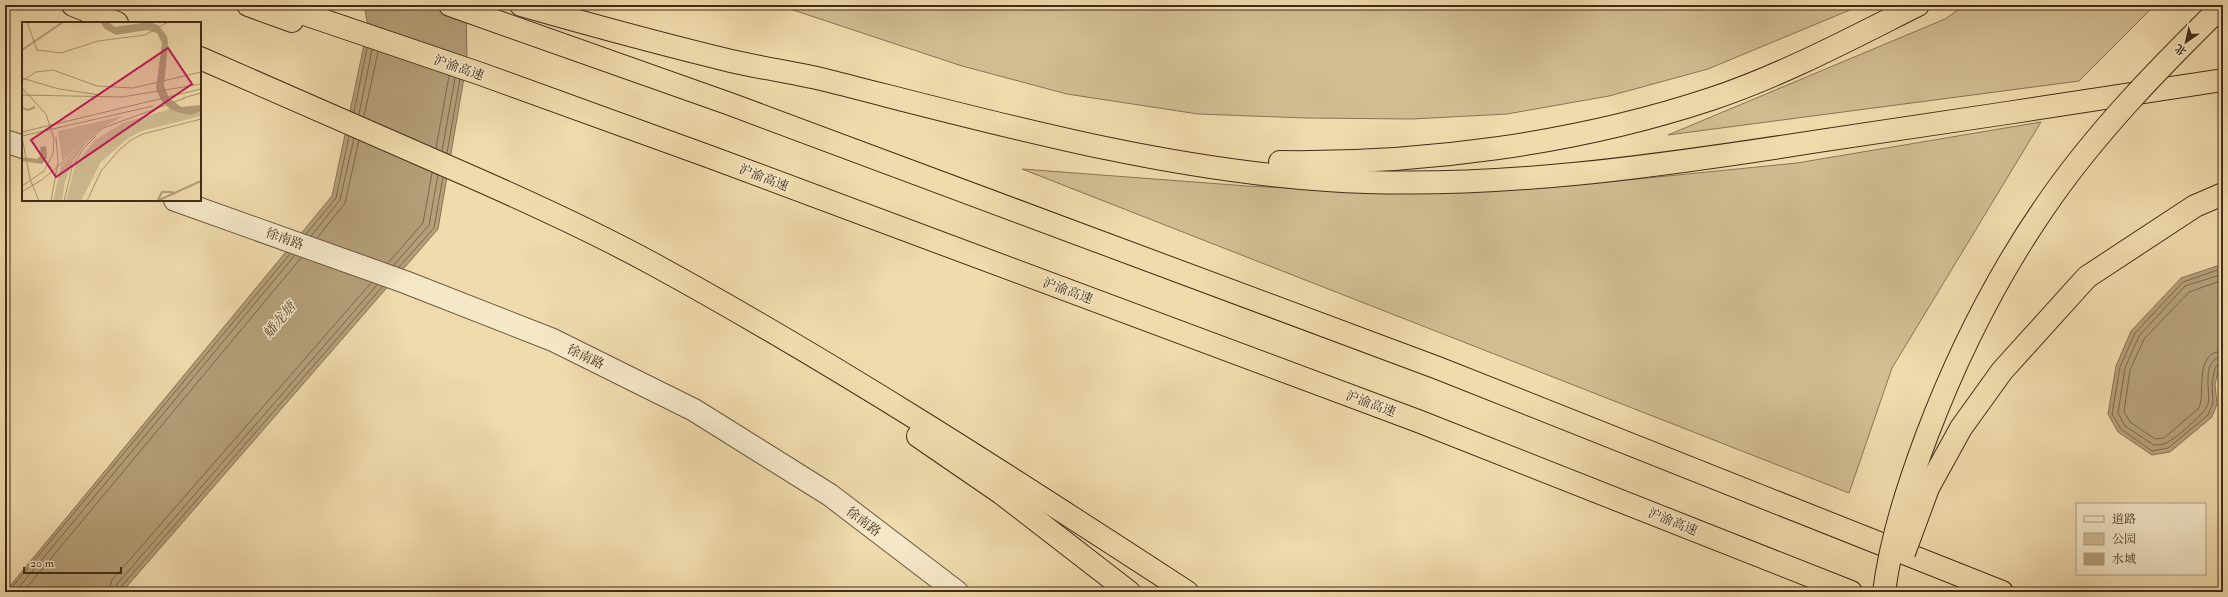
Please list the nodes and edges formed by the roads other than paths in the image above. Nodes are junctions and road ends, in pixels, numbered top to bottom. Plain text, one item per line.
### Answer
1 (73, 5) edge
2 (248, 5) edge
3 (278, 5) edge
4 (521, 5) edge
5 (1918, 5) edge
6 (2223, 5) edge
7 (459, 8) edge
8 (115, 22) edge
9 (319, 25) junction
10 (201, 58) edge
11 (2223, 80) edge
12 (5, 141) edge
13 (22, 147) edge
14 (1136, 153) junction
15 (2223, 194) edge
16 (178, 201) edge
17 (652, 264) junction
18 (957, 592) edge
19 (1129, 592) edge
20 (1187, 592) edge
21 (1851, 592) edge
22 (1884, 592) edge
23 (1892, 592) edge
24 (2002, 592) edge

1 - 8 highway
2 - 9 highway
3 - 9 highway, 沪渝高速
4 - 14 highway
5 - 14 highway
6 - 22 highway, bridge
7 - 24 highway
9 - 21 highway, 沪渝高速
10 - 17 highway
11 - 14 highway
12 - 13 street
15 - 23 highway, bridge
16 - 18 street, 徐南路
17 - 19 highway
17 - 20 highway

